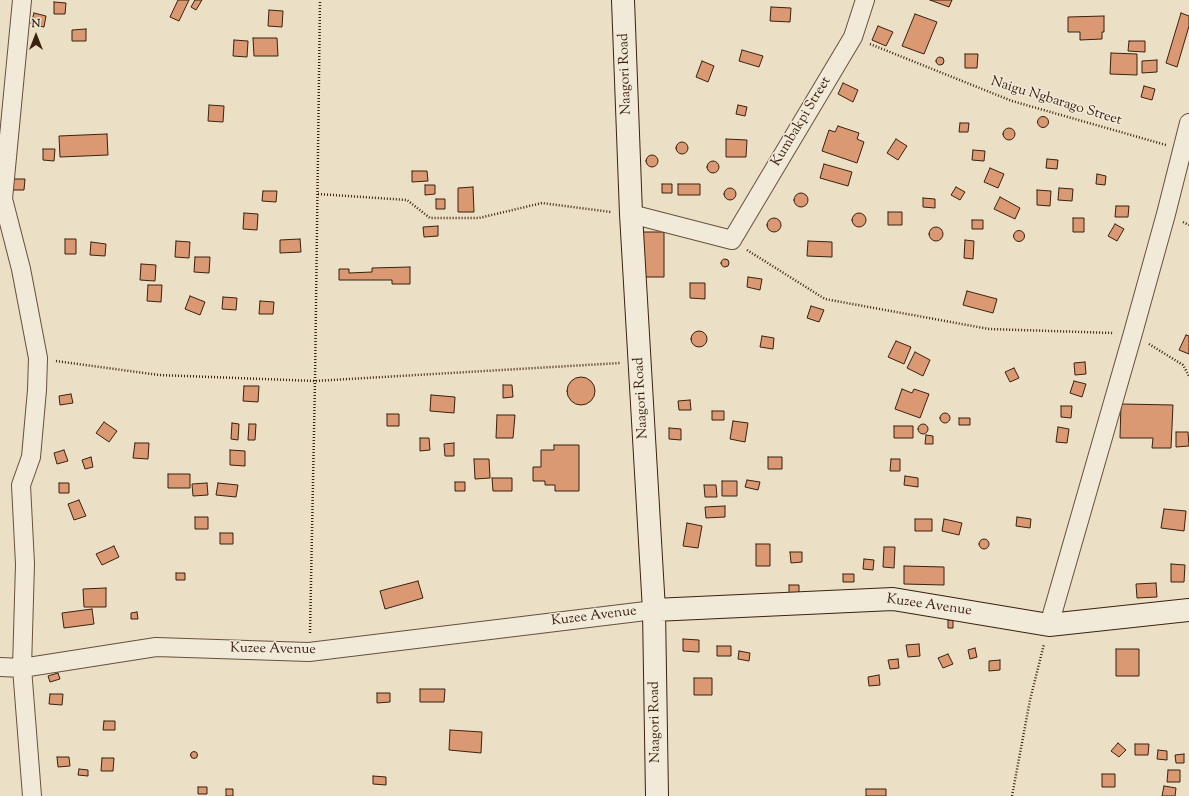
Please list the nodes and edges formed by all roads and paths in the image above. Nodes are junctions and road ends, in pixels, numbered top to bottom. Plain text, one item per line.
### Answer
1 (22, 0) edge
2 (320, 0) edge
3 (623, 0) edge
4 (865, 0) edge
5 (853, 37) junction
6 (1189, 122) edge
7 (1183, 150) junction
8 (318, 194) junction
9 (631, 214) junction
10 (732, 240) junction
11 (1133, 334) junction
12 (38, 358) junction
13 (640, 362) junction
14 (1189, 376) edge
15 (315, 381) junction
16 (654, 610) junction
17 (1189, 610) edge
18 (1049, 625) junction
19 (309, 652) junction
20 (0, 667) edge
21 (22, 668) junction
22 (32, 796) edge
23 (657, 796) edge
24 (1012, 796) edge

1 - 12 street
2 - 8 path
3 - 9 street, Naagori Road
4 - 5 street, Kumbakpi Street
5 - 7 path, Naigu Ngbarago Street
5 - 10 street, Kumbakpi Street
6 - 7 street
7 - 11 street
8 - 9 path
8 - 15 path
9 - 10 street
9 - 13 street, Naagori Road
10 - 11 path
11 - 14 path
11 - 18 street
12 - 15 path
12 - 21 street
13 - 15 path
13 - 16 street, Naagori Road
15 - 19 path
16 - 18 street, Kuzee Avenue
16 - 19 street, Kuzee Avenue
16 - 23 street, Naagori Road
17 - 18 street, Kuzee Avenue
18 - 24 path
19 - 21 street, Kuzee Avenue
20 - 21 street, Kuzee Avenue
21 - 22 street

